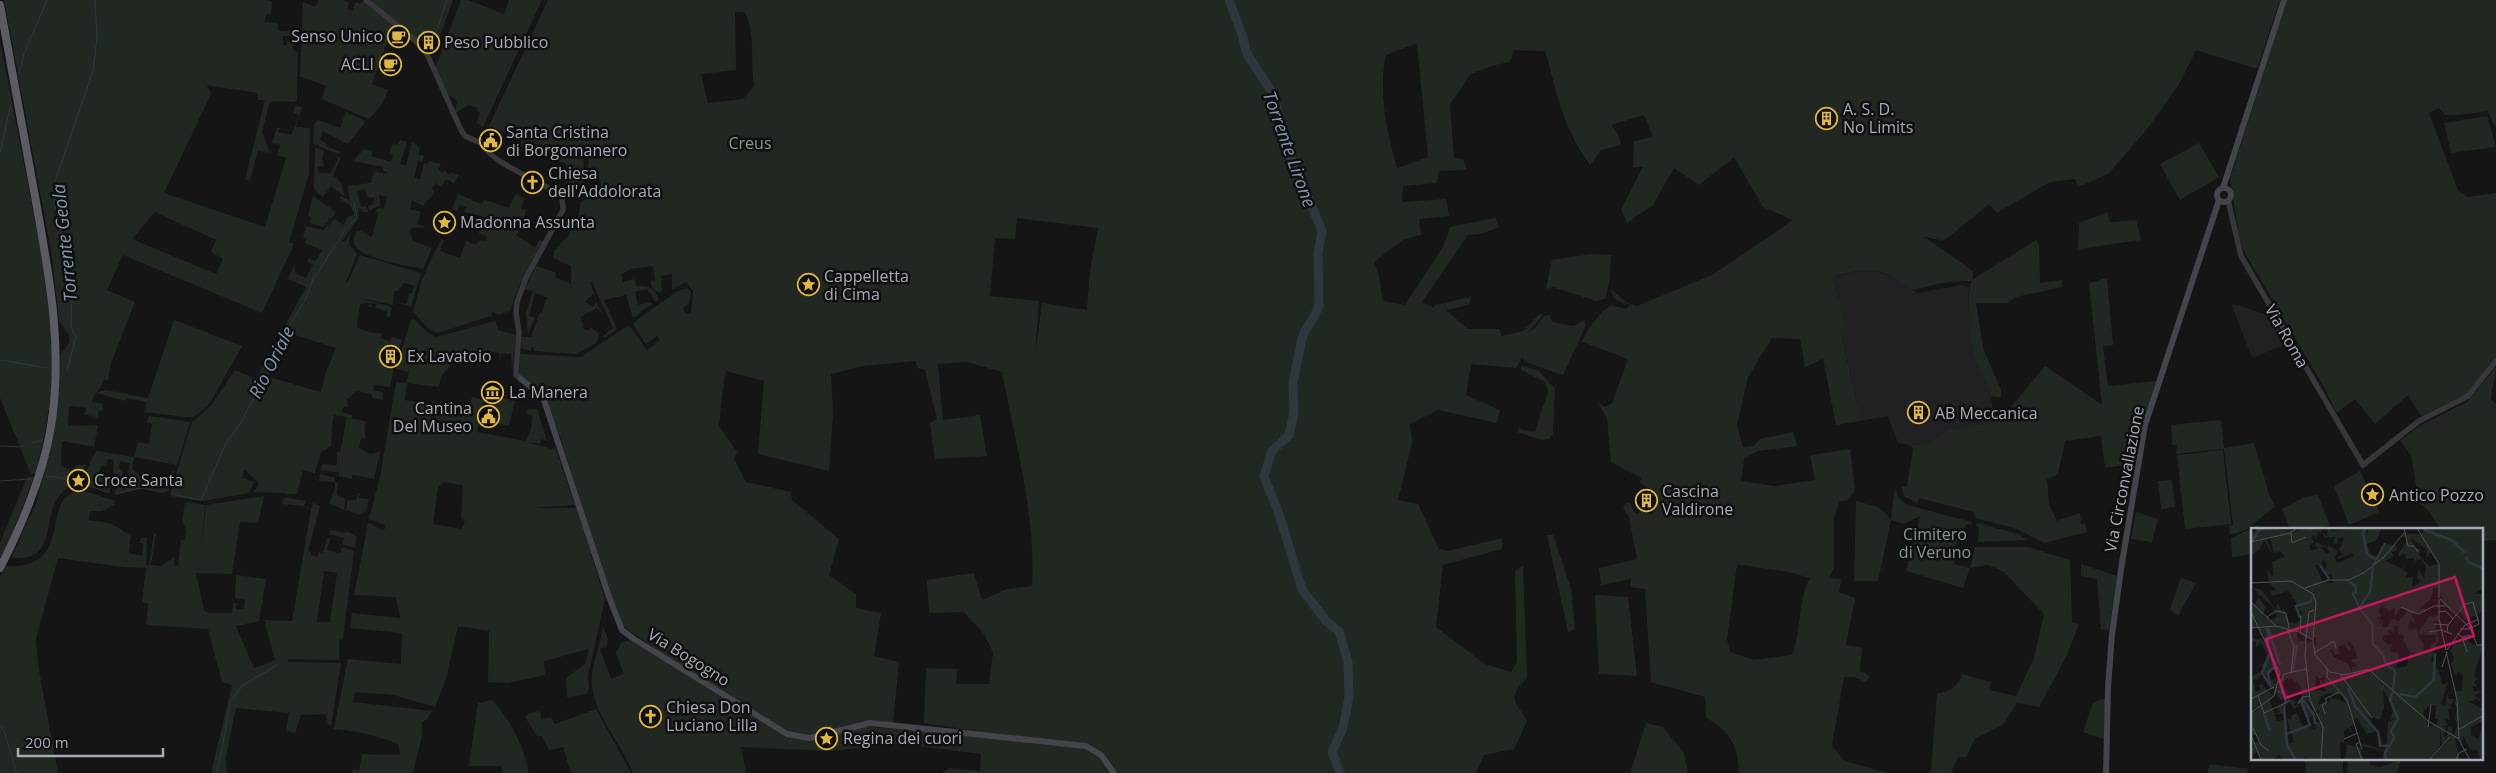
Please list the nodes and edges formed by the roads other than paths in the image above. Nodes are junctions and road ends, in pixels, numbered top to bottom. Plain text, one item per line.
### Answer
1 (366, 0) edge
2 (2284, 0) edge
3 (0, 5) edge
4 (2223, 188) junction
5 (2219, 200) junction
6 (2228, 200) junction
7 (2496, 361) edge
8 (521, 379) joint
9 (0, 568) edge
10 (1114, 773) edge
11 (2106, 773) edge

1 - 8 street
2 - 4 main road
3 - 9 highway
4 - 5 main road, Via Circonvallazione
4 - 6 main road
5 - 6 main road
5 - 11 main road, Via Circonvallazione
6 - 7 street, Via Roma
8 - 10 main road, Via Bogogno

